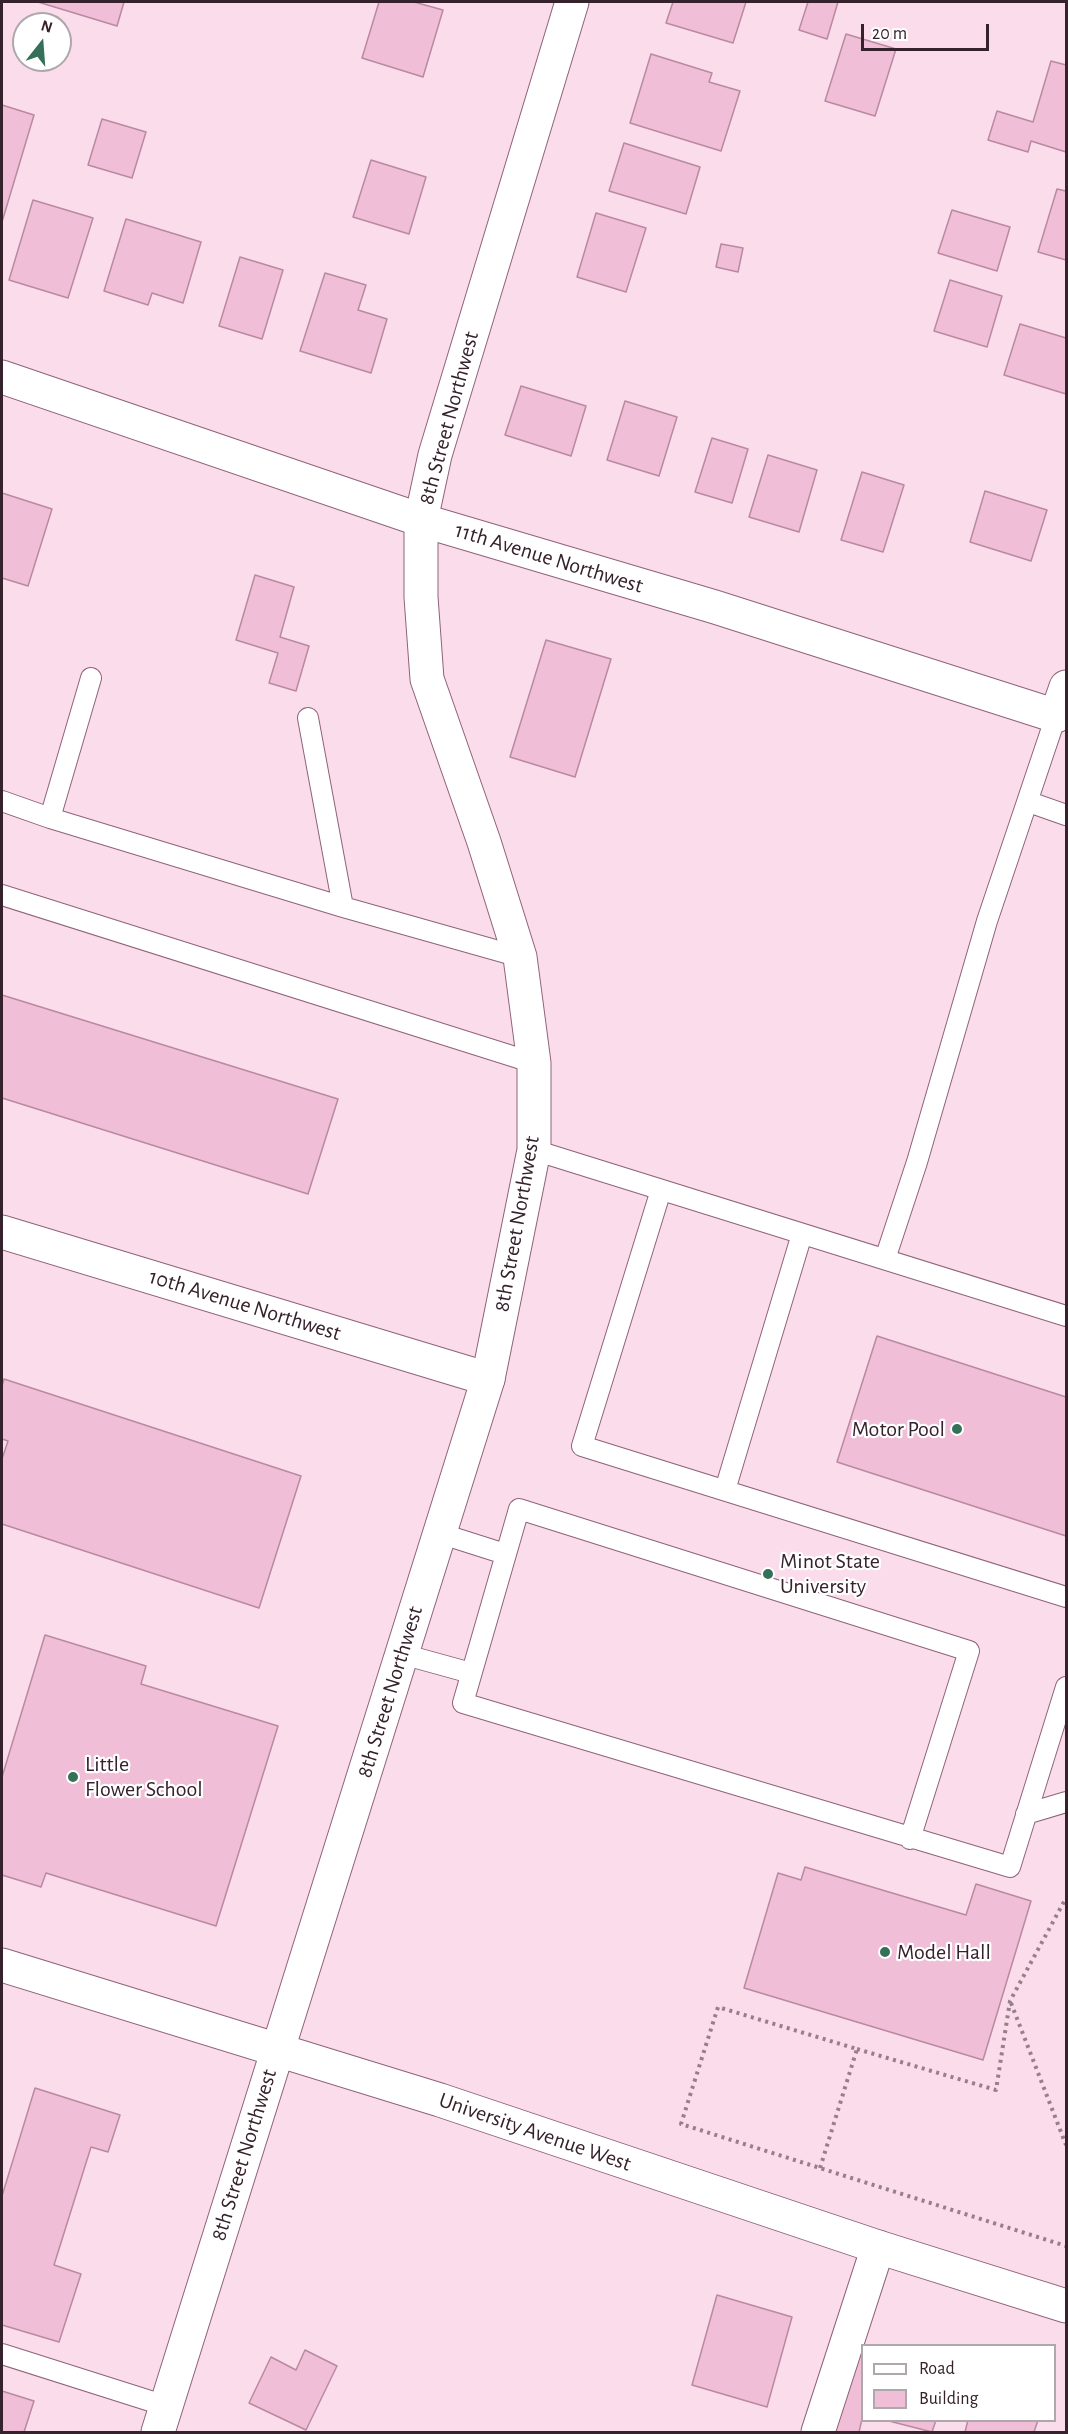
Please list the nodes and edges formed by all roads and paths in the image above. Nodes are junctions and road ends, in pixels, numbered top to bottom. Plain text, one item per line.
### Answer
1 (572, 2) edge
2 (2, 378) edge
3 (421, 520) junction
4 (91, 678) dead end
5 (1063, 706) edge
6 (308, 718) dead end
7 (2, 801) edge
8 (1029, 802) junction
9 (1066, 815) edge
10 (50, 818) junction
11 (2, 895) edge
12 (343, 908) junction
13 (520, 957) junction
14 (534, 1063) junction
15 (534, 1150) junction
16 (661, 1190) junction
17 (2, 1232) edge
18 (802, 1234) junction
19 (885, 1259) junction
20 (1066, 1316) edge
21 (488, 1379) junction
22 (725, 1490) junction
23 (440, 1533) junction
24 (505, 1554) junction
25 (1066, 1597) edge
26 (402, 1654) junction
27 (471, 1673) junction
28 (1066, 1687) edge
29 (1066, 1802) edge
30 (1026, 1814) junction
31 (910, 1839) junction
32 (1066, 1898) edge
33 (2, 1965) edge
34 (1010, 2001) junction
35 (277, 2049) junction
36 (857, 2049) junction
37 (1066, 2145) edge
38 (820, 2168) junction
39 (1066, 2246) edge
40 (878, 2247) junction
41 (1066, 2306) edge
42 (2, 2354) edge
43 (162, 2419) edge
44 (818, 2433) edge

1 - 3 street, 8th Street Northwest
2 - 3 street, 11th Avenue Northwest
3 - 5 street, 11th Avenue Northwest
3 - 13 street, 8th Street Northwest
4 - 10 lane
5 - 8 lane
6 - 12 lane
7 - 10 lane
8 - 9 lane
8 - 19 lane
10 - 12 lane
11 - 14 lane
12 - 13 lane
13 - 14 street, 8th Street Northwest
14 - 15 street, 8th Street Northwest
15 - 16 lane
15 - 21 street, 8th Street Northwest
16 - 18 lane
16 - 22 lane
17 - 21 street, 10th Avenue Northwest
18 - 19 lane
18 - 22 lane
19 - 20 lane
21 - 23 street, 8th Street Northwest
22 - 25 lane
23 - 24 lane
23 - 26 street, 8th Street Northwest
24 - 27 lane
24 - 31 lane
26 - 27 lane
26 - 35 street, 8th Street Northwest
27 - 31 lane
28 - 30 lane
29 - 30 lane
30 - 31 lane
32 - 34 path
33 - 35 street, University Avenue West
34 - 36 path
34 - 37 path
35 - 40 street, University Avenue West
35 - 43 street, 8th Street Northwest
36 - 38 path
36 - 38 path
38 - 39 path
40 - 41 street, University Avenue West
40 - 44 street
42 - 43 lane

